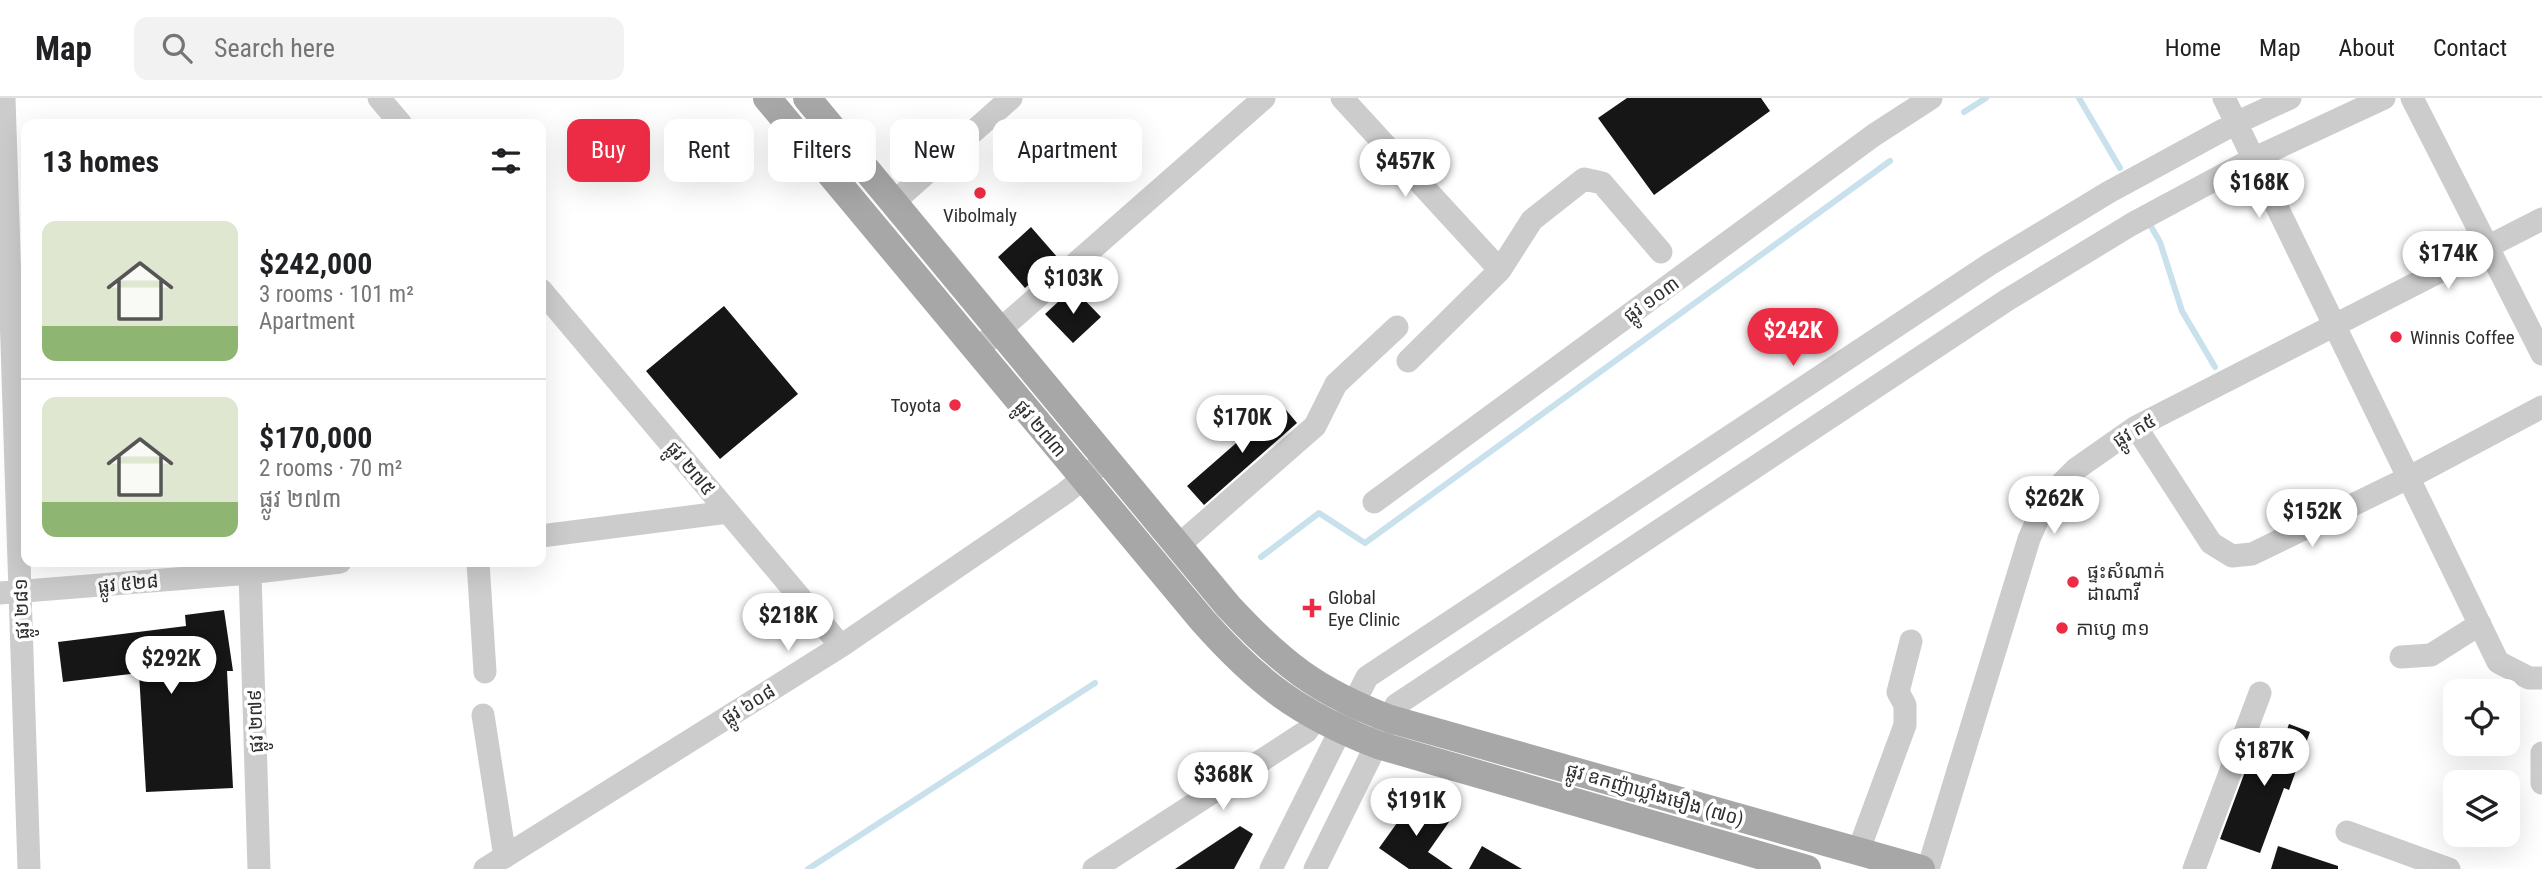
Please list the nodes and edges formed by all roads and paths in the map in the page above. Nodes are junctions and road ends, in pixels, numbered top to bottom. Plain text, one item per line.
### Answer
1 (4, 98) edge
2 (379, 98) edge
3 (767, 98) edge
4 (807, 98) edge
5 (1012, 98) edge
6 (1264, 98) edge
7 (1342, 98) edge
8 (1931, 98) edge
9 (2224, 98) edge
10 (2290, 98) edge
11 (2384, 98) edge
12 (2412, 98) edge
13 (397, 119) edge
14 (784, 119) edge
15 (824, 119) edge
16 (2235, 123) junction
17 (2253, 159) junction
18 (876, 181) edge
19 (836, 182) edge
20 (894, 202) junction
21 (2542, 219) edge
22 (2488, 247) junction
23 (1661, 252) dead end
24 (1500, 270) junction
25 (546, 296) edge
26 (2334, 323) junction
27 (1397, 327) dead end
28 (1001, 331) junction
29 (20, 347) edge
30 (977, 350) junction
31 (2542, 354) edge
32 (1408, 361) dead end
33 (2542, 407) edge
34 (2136, 427) junction
35 (1108, 458) junction
36 (2410, 477) junction
37 (1083, 478) junction
38 (1374, 502) dead end
39 (728, 512) junction
40 (546, 535) edge
41 (1179, 545) junction
42 (299, 567) edge
43 (478, 567) edge
44 (250, 573) junction
45 (10, 593) edge
46 (2480, 624) junction
47 (1911, 641) dead end
48 (841, 646) junction
49 (2401, 657) dead end
50 (485, 672) dead end
51 (2542, 678) edge
52 (2260, 693) dead end
53 (1341, 699) junction
54 (482, 715) dead end
55 (1390, 719) junction
56 (1327, 724) junction
57 (1377, 745) junction
58 (2542, 753) edge
59 (2542, 783) edge
60 (2347, 832) dead end
61 (1858, 852) junction
62 (505, 857) junction
63 (29, 869) edge
64 (259, 869) edge
65 (485, 869) edge
66 (1094, 869) edge
67 (1270, 869) edge
68 (1315, 869) edge
69 (1807, 869) edge
70 (1921, 869) edge
71 (1928, 869) edge
72 (2194, 869) edge
73 (2449, 869) edge

1 - 29 street, ផ្លូវ ២៨១
2 - 13 street
3 - 14 main road, ផ្លូវ ២៧៣
4 - 15 main road, ផ្លូវ ២៧៣
5 - 20 street
6 - 28 street
7 - 24 street
8 - 38 street, ផ្លូវ ១០៣
9 - 16 street
10 - 16 street
11 - 17 street
12 - 22 street
16 - 17 street
16 - 53 street
17 - 26 street
17 - 55 street
18 - 20 main road, ផ្លូវ ២៧៣
19 - 30 main road, ផ្លូវ ២៧៣
20 - 28 main road, ផ្លូវ ២៧៣
21 - 22 street, ផ្លូវ ក៥
22 - 26 street, ផ្លូវ ក៥
22 - 31 street
23 - 24 street
24 - 32 street
25 - 39 street, ផ្លូវ ២៧៥
26 - 34 street, ផ្លូវ ក៥
26 - 36 street
27 - 41 street
28 - 30 street
28 - 35 main road, ផ្លូវ ២៧៣
29 - 45 street, ផ្លូវ ២៨១
30 - 37 main road, ផ្លូវ ២៧៣
33 - 36 street
34 - 36 street
34 - 71 street, ផ្លូវ ក៥
35 - 37 street, ផ្លូវ ៦០៨
35 - 41 main road, ផ្លូវ ២៧៣
36 - 46 street
37 - 48 street, ផ្លូវ ៦០៨
37 - 56 main road, ផ្លូវ ២៧៣
39 - 40 street
39 - 48 street, ផ្លូវ ២៧៥
41 - 53 main road, ផ្លូវ ២៧៣
42 - 44 street, ផ្លូវ ៥២៨
43 - 50 street
44 - 45 street, ផ្លូវ ៥២៨
44 - 64 street, ផ្លូវ ២៧៩
45 - 63 street, ផ្លូវ ២៨១
46 - 49 street
46 - 51 street
47 - 61 street
48 - 62 street, ផ្លូវ ៦០៨
52 - 72 street
53 - 55 main road, ផ្លូវ ឧកញ៉ាឃ្លាំងមឿង (៧០)
53 - 56 main road
54 - 62 street
55 - 57 street
55 - 61 main road, ផ្លូវ ឧកញ៉ាឃ្លាំងមឿង (៧០)
56 - 57 main road, ផ្លូវ ឧកញ៉ាឃ្លាំងមឿង (៧០)
56 - 66 street
56 - 67 street
57 - 68 street
57 - 69 main road, ផ្លូវ ឧកញ៉ាឃ្លាំងមឿង (៧០)
58 - 59 street
60 - 73 street
61 - 70 main road, ផ្លូវ ឧកញ៉ាឃ្លាំងមឿង (៧០)
62 - 65 street, ផ្លូវ ៦០៨

